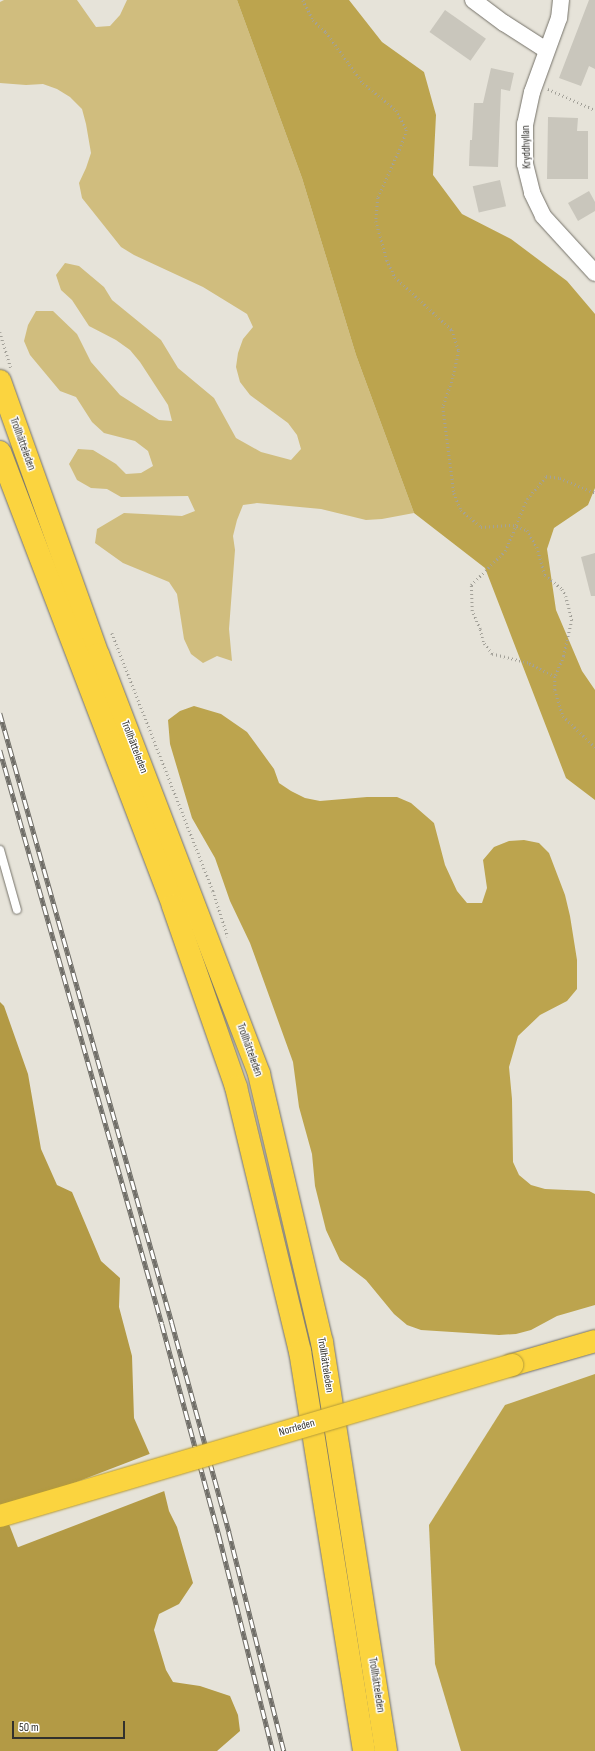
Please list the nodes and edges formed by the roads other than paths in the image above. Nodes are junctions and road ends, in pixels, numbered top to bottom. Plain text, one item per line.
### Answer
1 (473, 0) edge
2 (562, 0) edge
3 (546, 50) junction
4 (595, 273) edge
5 (0, 381) edge
6 (0, 452) edge
7 (0, 850) edge
8 (17, 910) dead end
9 (595, 1341) edge
10 (0, 1516) edge
11 (364, 1751) edge
12 (386, 1751) edge

1 - 3 street
2 - 3 street, Kryddhyllan
3 - 4 street, Kryddhyllan
5 - 12 highway, Trollhätteleden
6 - 11 highway, Trollhätteleden
7 - 8 lane
9 - 10 highway, Norrleden, bridge

